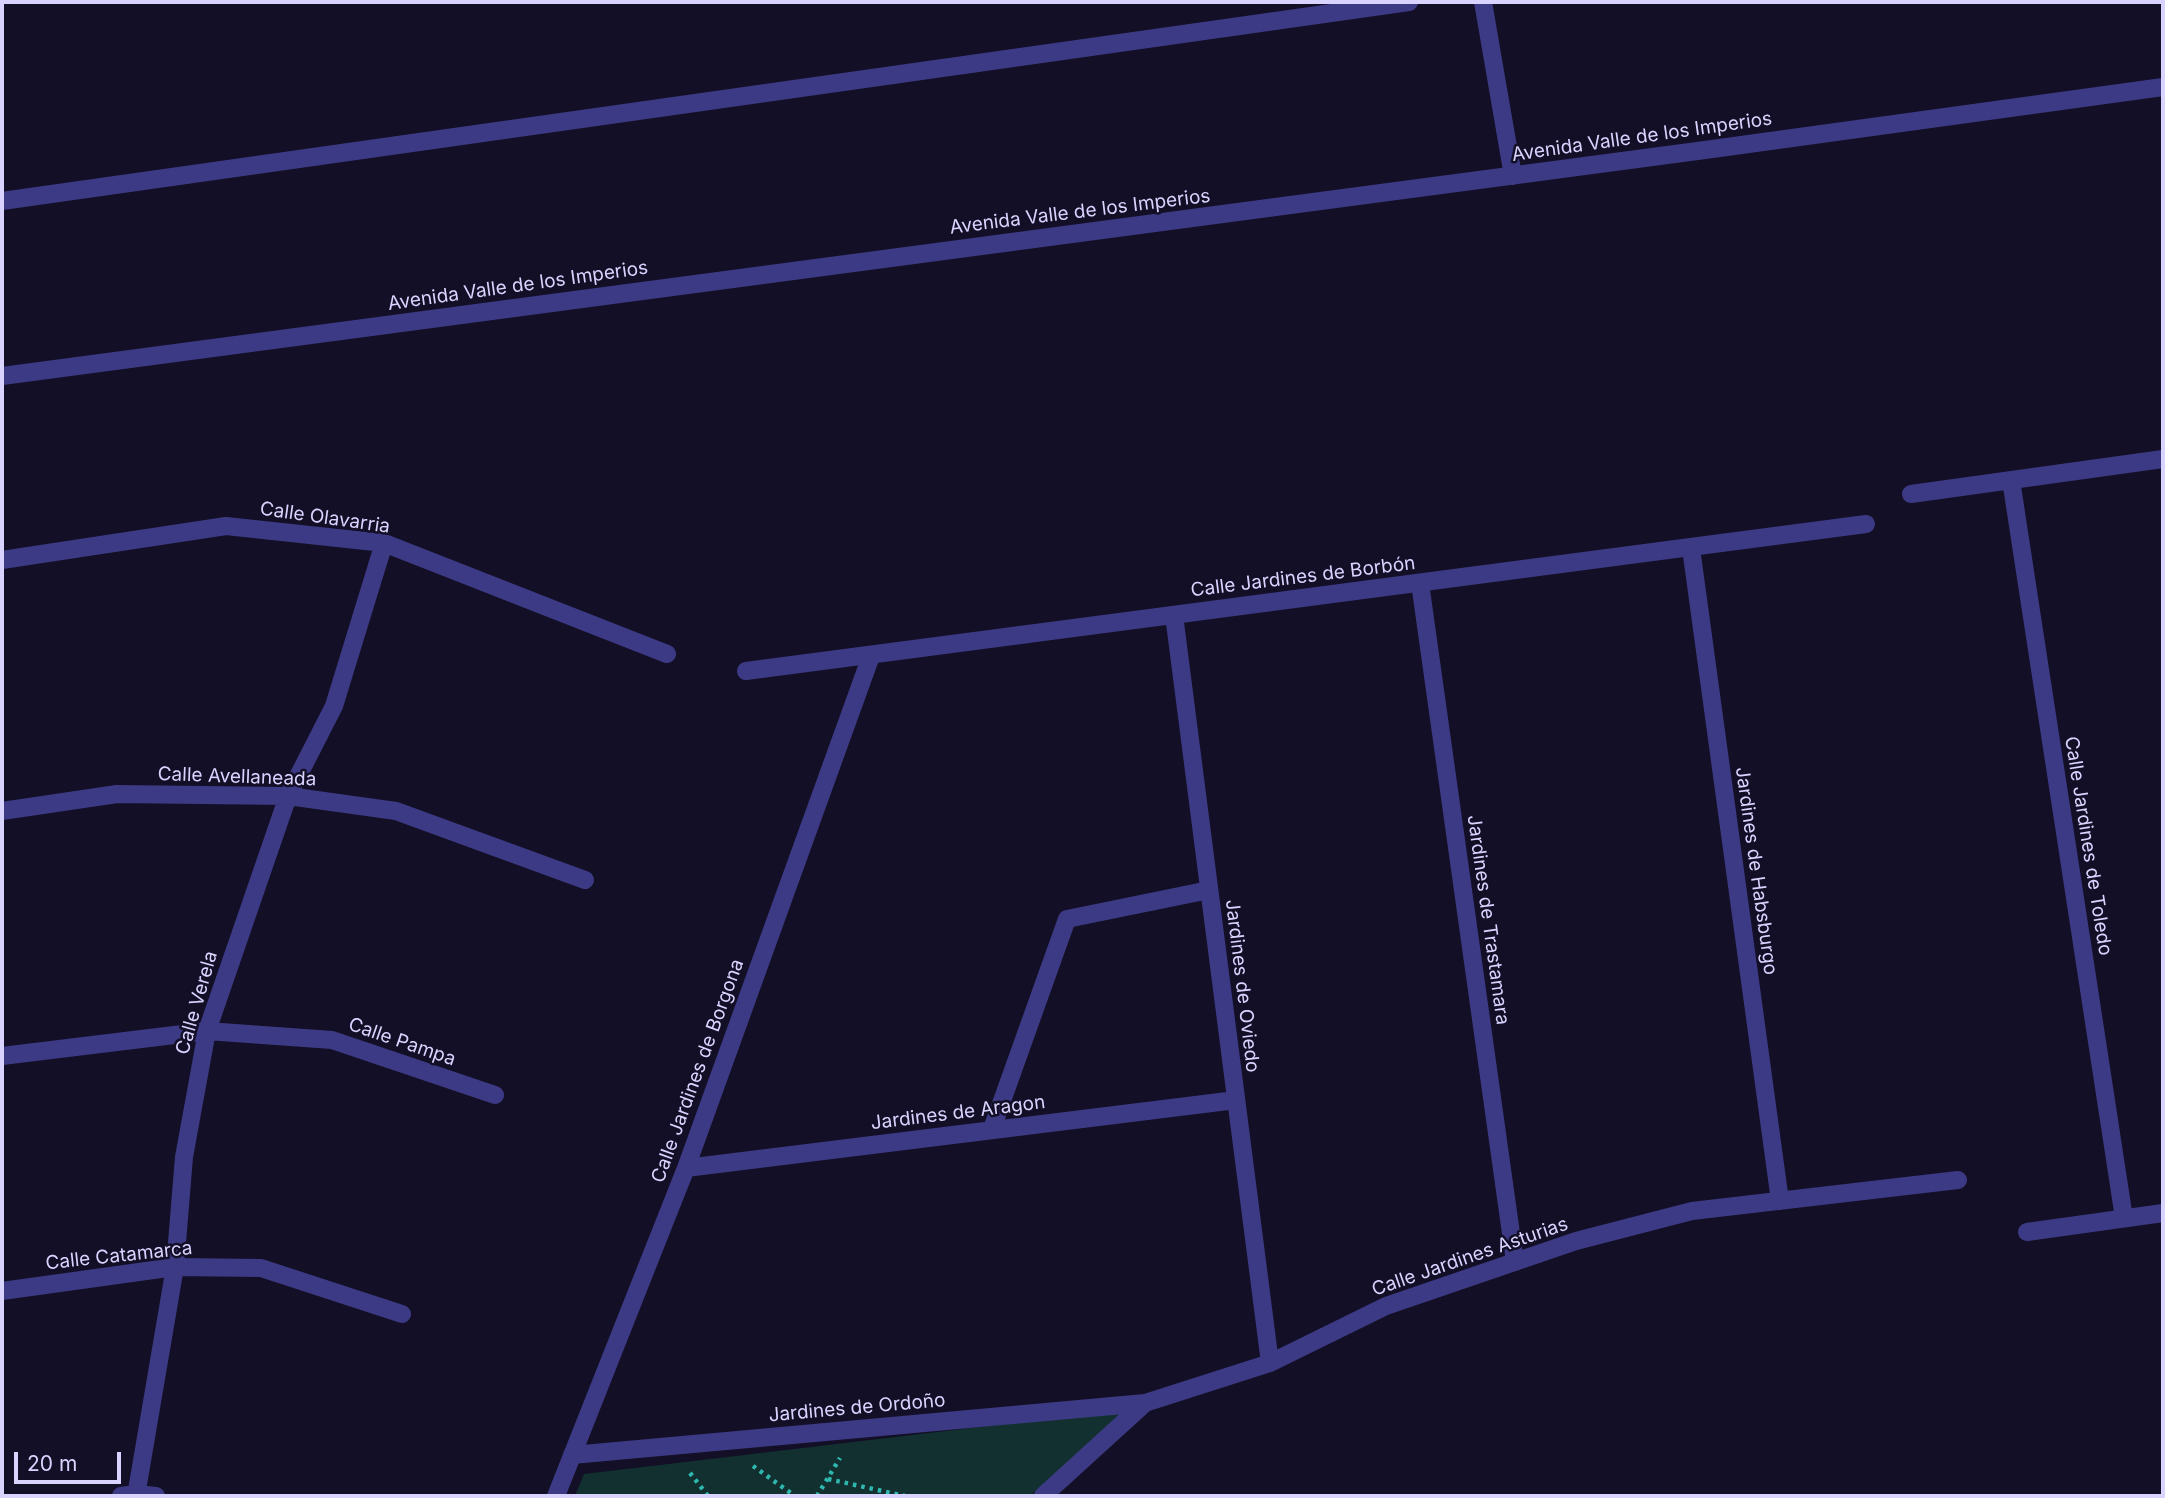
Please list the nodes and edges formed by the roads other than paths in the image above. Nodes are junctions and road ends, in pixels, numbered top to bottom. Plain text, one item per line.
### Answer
1 (1409, 2) edge
2 (1483, 2) edge
3 (2163, 87) edge
4 (1513, 176) junction
5 (2, 201) edge
6 (2, 376) edge
7 (2163, 459) edge
8 (2011, 480) junction
9 (1911, 494) dead end
10 (1866, 524) dead end
11 (384, 543) junction
12 (1691, 548) junction
13 (2, 560) edge
14 (1420, 583) junction
15 (1174, 615) junction
16 (667, 653) dead end
17 (872, 656) junction
18 (746, 671) dead end
19 (288, 796) junction
20 (2, 811) edge
21 (585, 880) dead end
22 (1209, 890) junction
23 (207, 1031) junction
24 (2, 1056) edge
25 (495, 1096) dead end
26 (1236, 1100) junction
27 (992, 1129) junction
28 (685, 1168) junction
29 (1958, 1180) dead end
30 (1780, 1201) junction
31 (2163, 1213) edge
32 (2124, 1218) junction
33 (2027, 1232) dead end
34 (1515, 1262) junction
35 (174, 1267) junction
36 (2, 1291) edge
37 (402, 1314) dead end
38 (1270, 1363) junction
39 (1145, 1404) junction
40 (572, 1455) junction
41 (131, 1496) edge
42 (156, 1496) edge
43 (556, 1496) edge
44 (1044, 1496) edge

1 - 5 street
2 - 4 street
3 - 4 street, Avenida Valle de los Imperios
4 - 6 street, Avenida Valle de los Imperios
7 - 8 street
8 - 9 street
8 - 32 street, Calle Jardines de Toledo
10 - 12 street, Calle Jardines de Borbón
11 - 13 street, Calle Olavarria
11 - 16 street, Calle Olavarria
11 - 19 street, Calle Verela
12 - 14 street, Calle Jardines de Borbón
12 - 30 street, Jardines de Habsburgo
14 - 15 street, Calle Jardines de Borbón
14 - 34 street, Jardines de Trastamara
15 - 17 street, Calle Jardines de Borbón
15 - 22 street, Jardines de Oviedo
17 - 18 street, Calle Jardines de Borbón
17 - 28 street, Calle Jardines de Borgona
19 - 20 street, Calle Avellaneada
19 - 21 street, Calle Avellaneada
19 - 23 street, Calle Verela
22 - 26 street, Jardines de Oviedo
22 - 27 street
23 - 24 street, Calle Pampa
23 - 25 street, Calle Pampa
23 - 35 street, Calle Verela
26 - 27 street, Jardines de Aragon
26 - 38 street, Jardines de Oviedo
27 - 28 street, Jardines de Aragon
28 - 40 street, Calle Jardines de Borgona
29 - 30 street, Calle Jardines Asturias
30 - 34 street, Calle Jardines Asturias
31 - 32 street
32 - 33 street
34 - 38 street, Calle Jardines Asturias
35 - 36 street, Calle Catamarca
35 - 37 street, Calle Catamarca
35 - 41 street, Calle Verela
38 - 39 street, Calle Jardines Asturias
39 - 40 street, Jardines de Ordoño
39 - 44 street, Calle Jardines Asturias
40 - 43 street, Calle Jardines de Borgona
41 - 42 street

